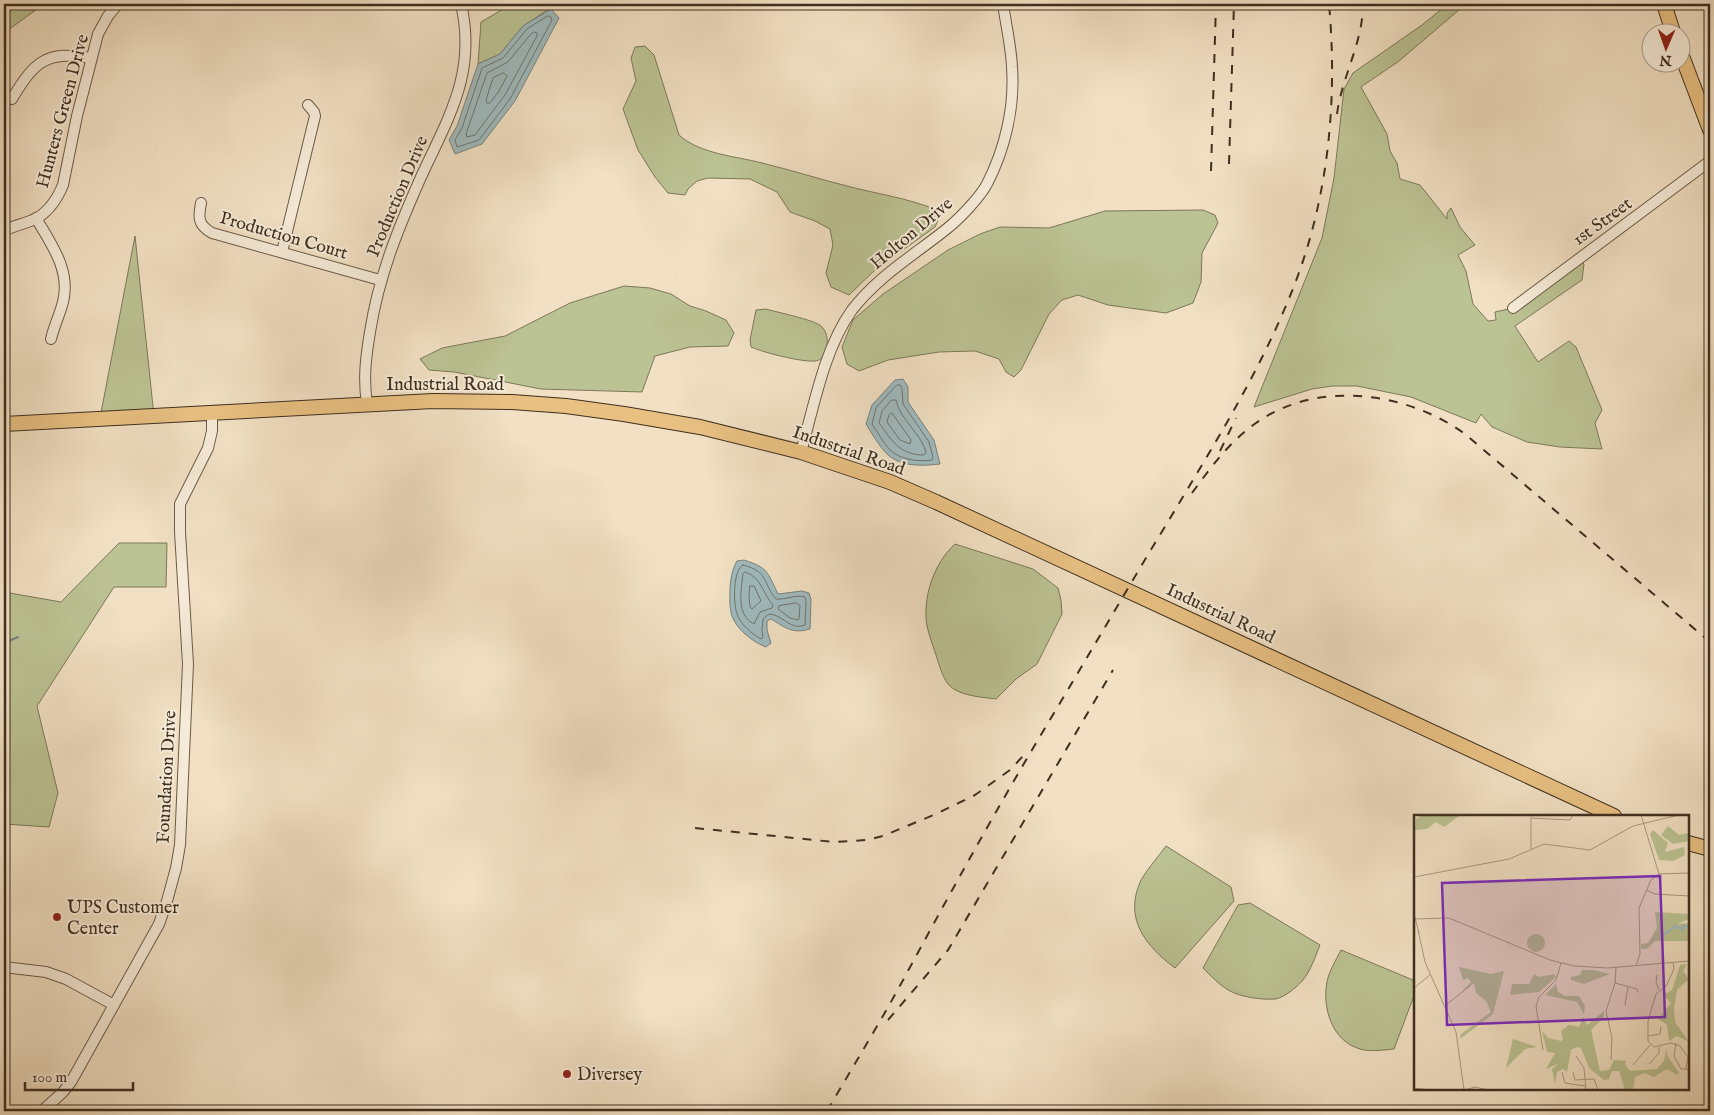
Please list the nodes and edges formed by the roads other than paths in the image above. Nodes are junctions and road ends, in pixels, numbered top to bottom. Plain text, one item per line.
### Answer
1 (118, 4) edge
2 (461, 4) edge
3 (1003, 4) edge
4 (1664, 4) edge
5 (1670, 22) edge
6 (91, 58) junction
7 (1688, 72) edge
8 (12, 99) dead end
9 (308, 105) dead end
10 (1710, 130) edge
11 (1710, 161) edge
12 (201, 203) dead end
13 (36, 218) junction
14 (4, 231) edge
15 (282, 252) junction
16 (380, 280) junction
17 (1513, 308) dead end
18 (51, 339) dead end
19 (367, 403) junction
20 (212, 414) junction
21 (4, 424) edge
22 (801, 452) junction
23 (1612, 815) edge
24 (1689, 843) edge
25 (1710, 849) edge
26 (4, 967) edge
27 (114, 1005) junction
28 (42, 1111) edge

1 - 6 street, Hunters Green Drive
2 - 16 street, Production Drive
3 - 22 street, Holton Drive
4 - 5 main road
6 - 8 street
6 - 13 street, Hunters Green Drive
7 - 10 main road
9 - 15 street
11 - 17 street, 1st Street
12 - 15 street, Production Court
13 - 14 street, Hunters Green Drive
13 - 18 street
15 - 16 street, Production Court
16 - 19 street, Production Drive
19 - 20 main road, Industrial Road
19 - 22 main road, Industrial Road
20 - 21 main road, Industrial Road
20 - 27 street, Foundation Drive
22 - 23 main road, Industrial Road
24 - 25 main road
26 - 27 street
27 - 28 street, Foundation Drive

